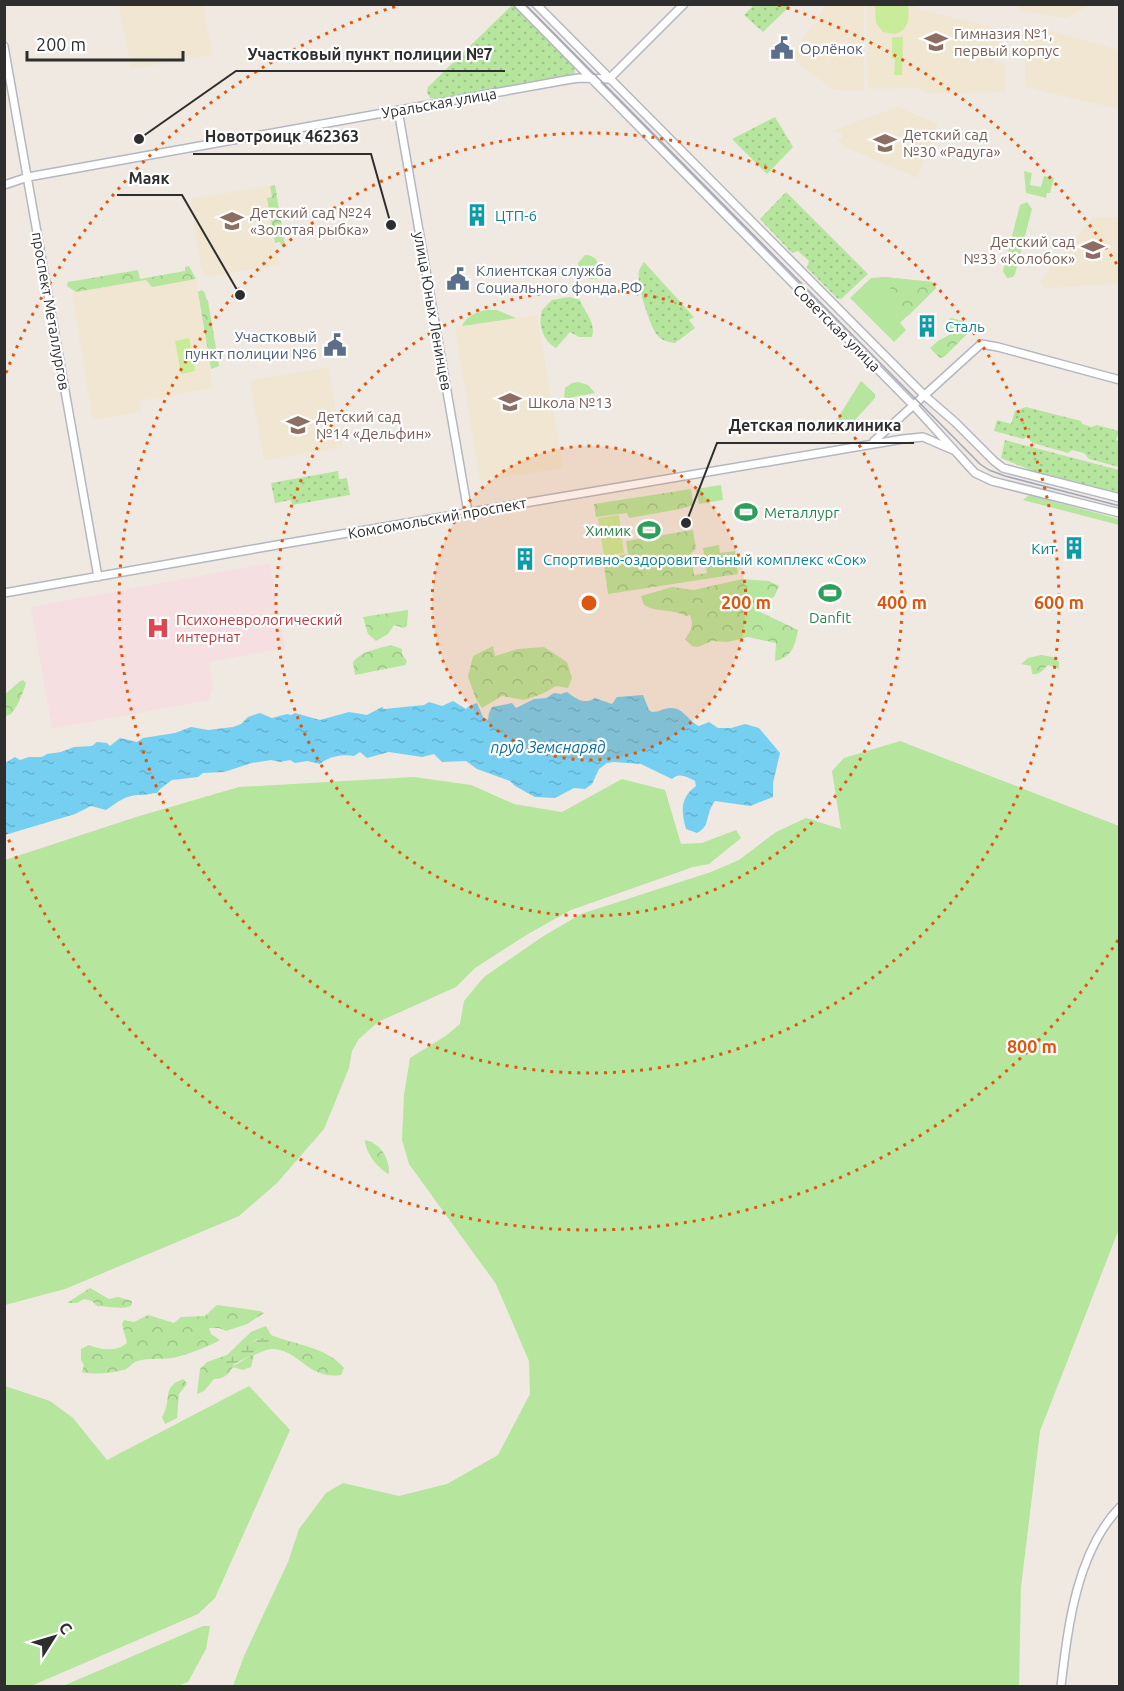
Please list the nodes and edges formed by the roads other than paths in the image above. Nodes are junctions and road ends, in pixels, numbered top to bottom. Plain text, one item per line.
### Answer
1 (518, 4) edge
2 (536, 4) edge
3 (684, 4) edge
4 (4, 46) edge
5 (591, 78) junction
6 (609, 79) junction
7 (398, 110) junction
8 (28, 177) junction
9 (4, 185) edge
10 (1119, 380) edge
11 (925, 396) junction
12 (914, 406) junction
13 (869, 444) junction
14 (953, 450) junction
15 (1119, 498) edge
16 (468, 512) junction
17 (1119, 513) edge
18 (98, 577) junction
19 (4, 593) edge
20 (1119, 1507) edge
21 (1061, 1686) edge

1 - 5 street, Советская улица
2 - 6 street, Советская улица
3 - 6 street
4 - 8 street, проспект Металлургов
5 - 6 street
5 - 7 street, Уральская улица
5 - 12 street, Советская улица
6 - 11 street, Советская улица
7 - 8 street, Уральская улица
7 - 16 street, улица Юных Ленинцев
8 - 9 street, Уральская улица
8 - 18 street, проспект Металлургов
10 - 11 street, Комсомольский проспект
11 - 12 street, Комсомольский проспект
11 - 15 street, Советская улица
12 - 13 street, Комсомольский проспект
12 - 14 street, Советская улица
13 - 14 street, Комсомольский проспект
13 - 16 street, Комсомольский проспект
14 - 17 street, Советская улица
16 - 18 street, Комсомольский проспект
18 - 19 street, Комсомольский проспект
20 - 21 street

